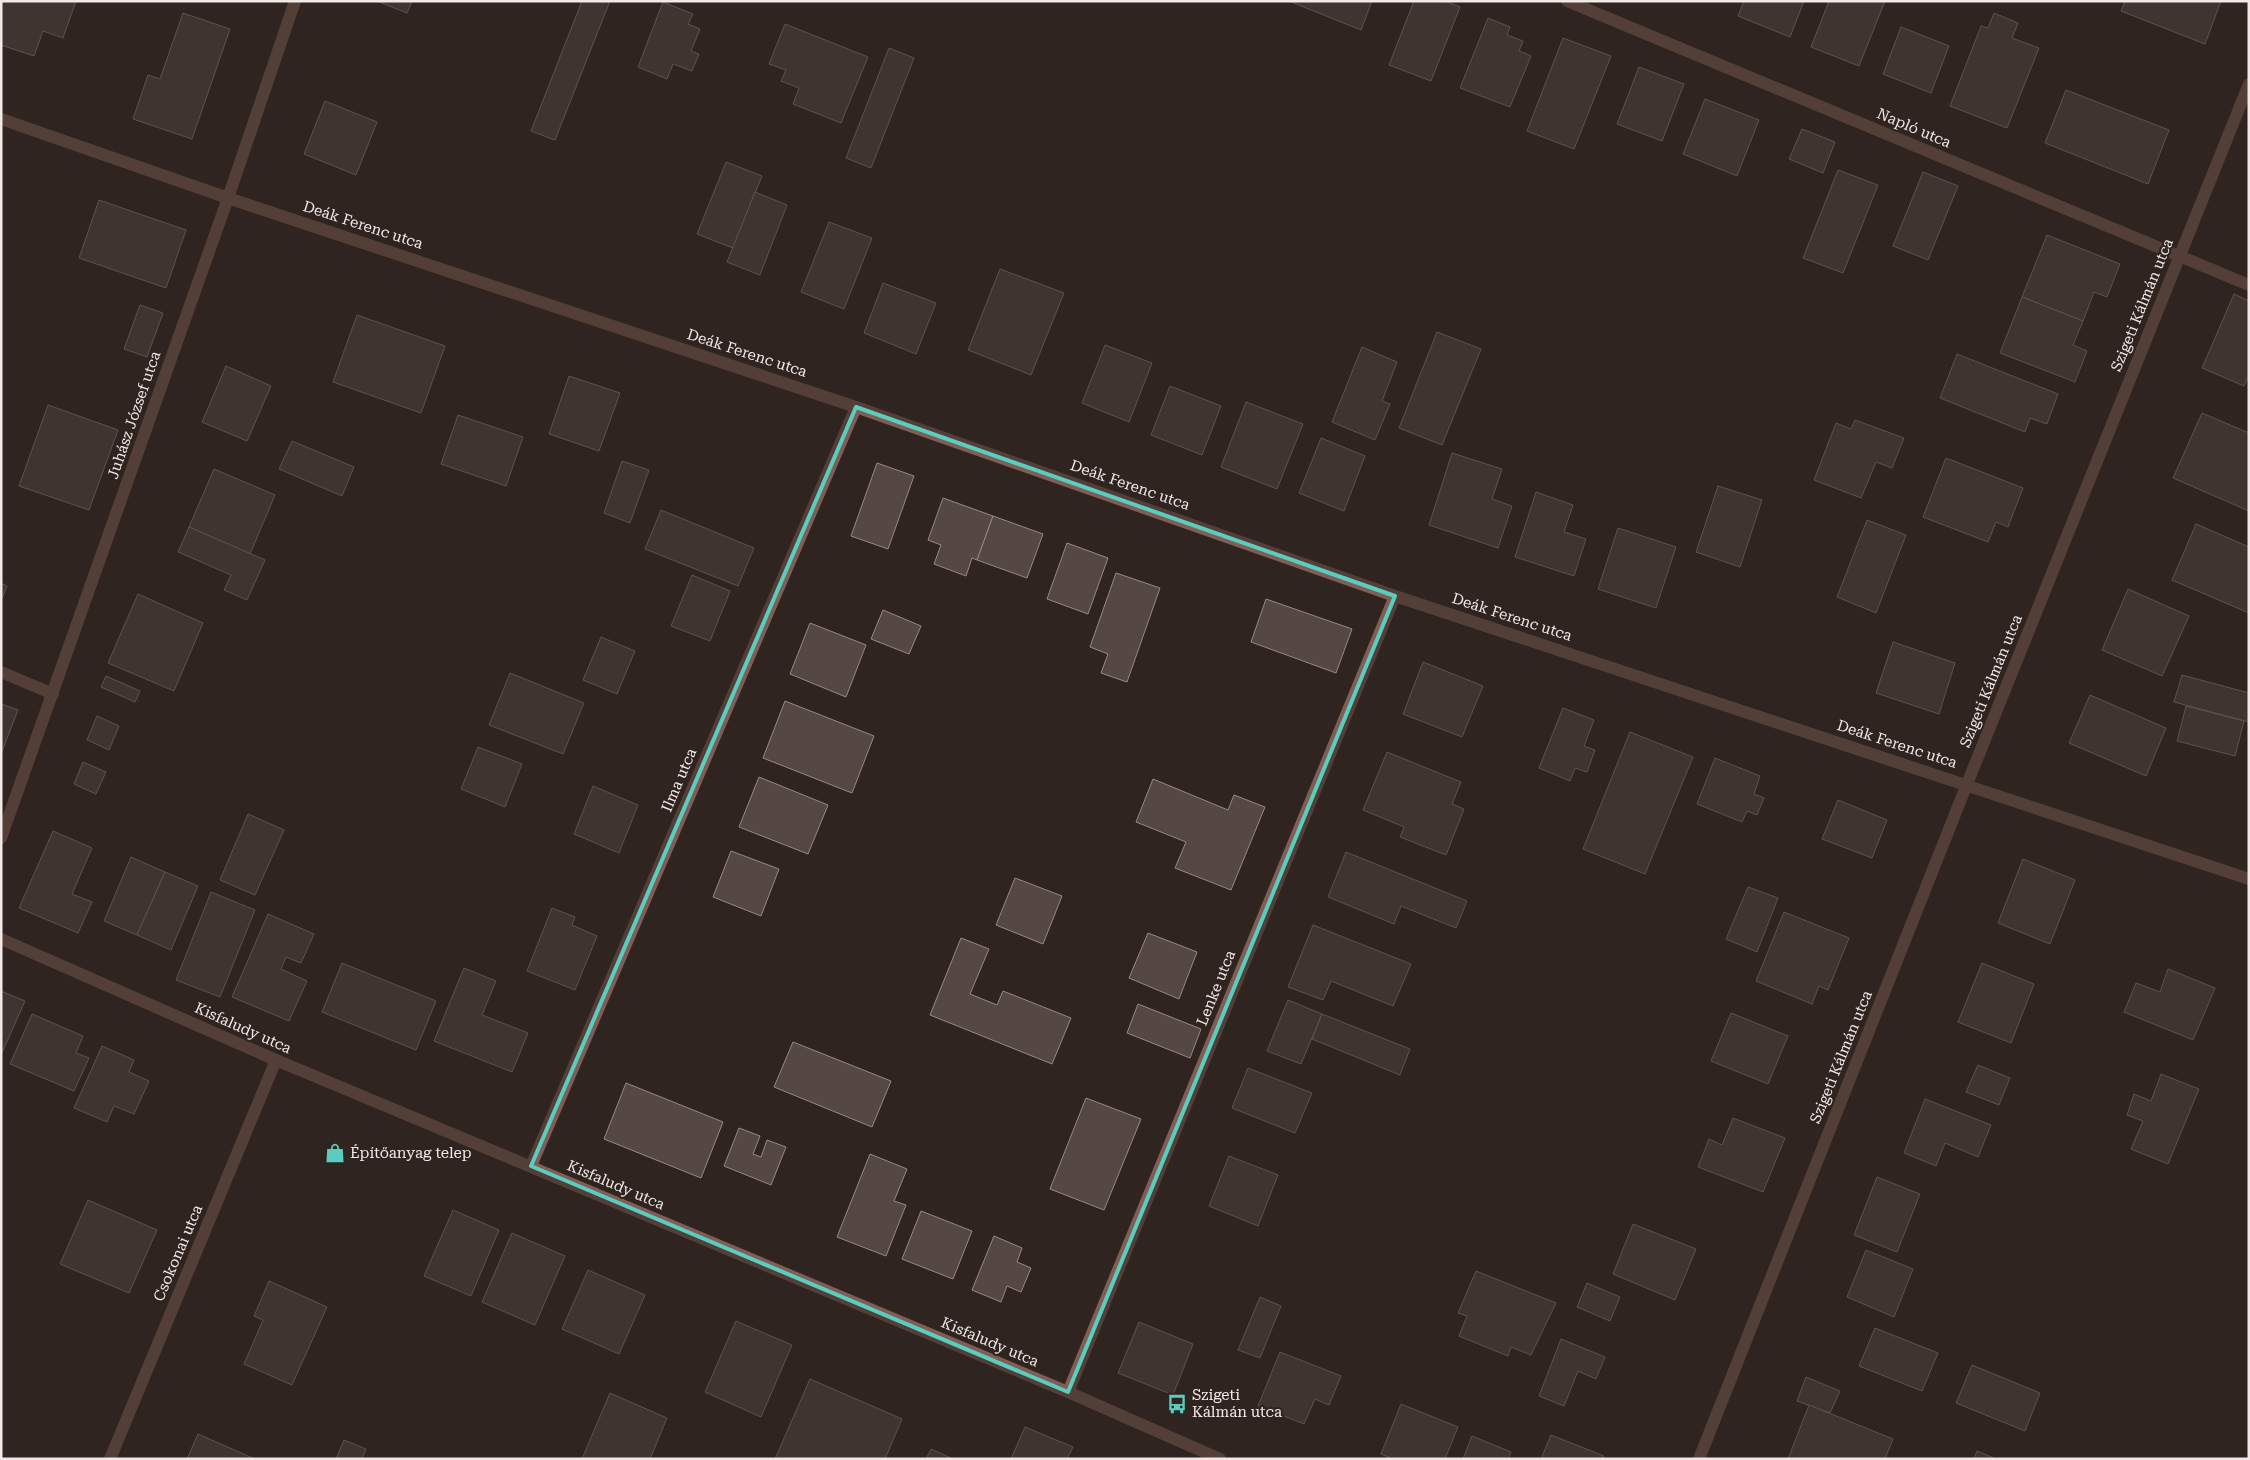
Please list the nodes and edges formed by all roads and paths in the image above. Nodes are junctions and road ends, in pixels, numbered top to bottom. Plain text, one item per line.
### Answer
1 (295, 1) edge
2 (1568, 1) edge
3 (2249, 84) edge
4 (1, 119) edge
5 (228, 198) junction
6 (2180, 257) junction
7 (2249, 285) edge
8 (856, 407) junction
9 (1395, 596) junction
10 (1, 672) edge
11 (53, 694) junction
12 (1967, 784) junction
13 (1, 838) edge
14 (2249, 879) edge
15 (1, 939) edge
16 (276, 1060) junction
17 (531, 1166) junction
18 (1068, 1392) junction
19 (110, 1459) edge
20 (1220, 1459) edge
21 (1699, 1459) edge

1 - 5 street, Juhász József utca
2 - 6 street, Napló utca
3 - 6 street, Szigeti Kálmán utca
4 - 5 street, Deák Ferenc utca
5 - 8 street, Deák Ferenc utca
5 - 11 street, Juhász József utca
6 - 7 street, Napló utca
6 - 12 street, Szigeti Kálmán utca
8 - 9 street, Deák Ferenc utca
8 - 17 street, Ilma utca
9 - 12 street, Deák Ferenc utca
9 - 18 street, Lenke utca
10 - 11 street
11 - 13 street, Juhász József utca
12 - 14 street, Deák Ferenc utca
12 - 21 street, Szigeti Kálmán utca
15 - 16 street, Kisfaludy utca
16 - 17 street, Kisfaludy utca
16 - 19 street, Csokonai utca
17 - 18 street, Kisfaludy utca
18 - 20 street, Kisfaludy utca

